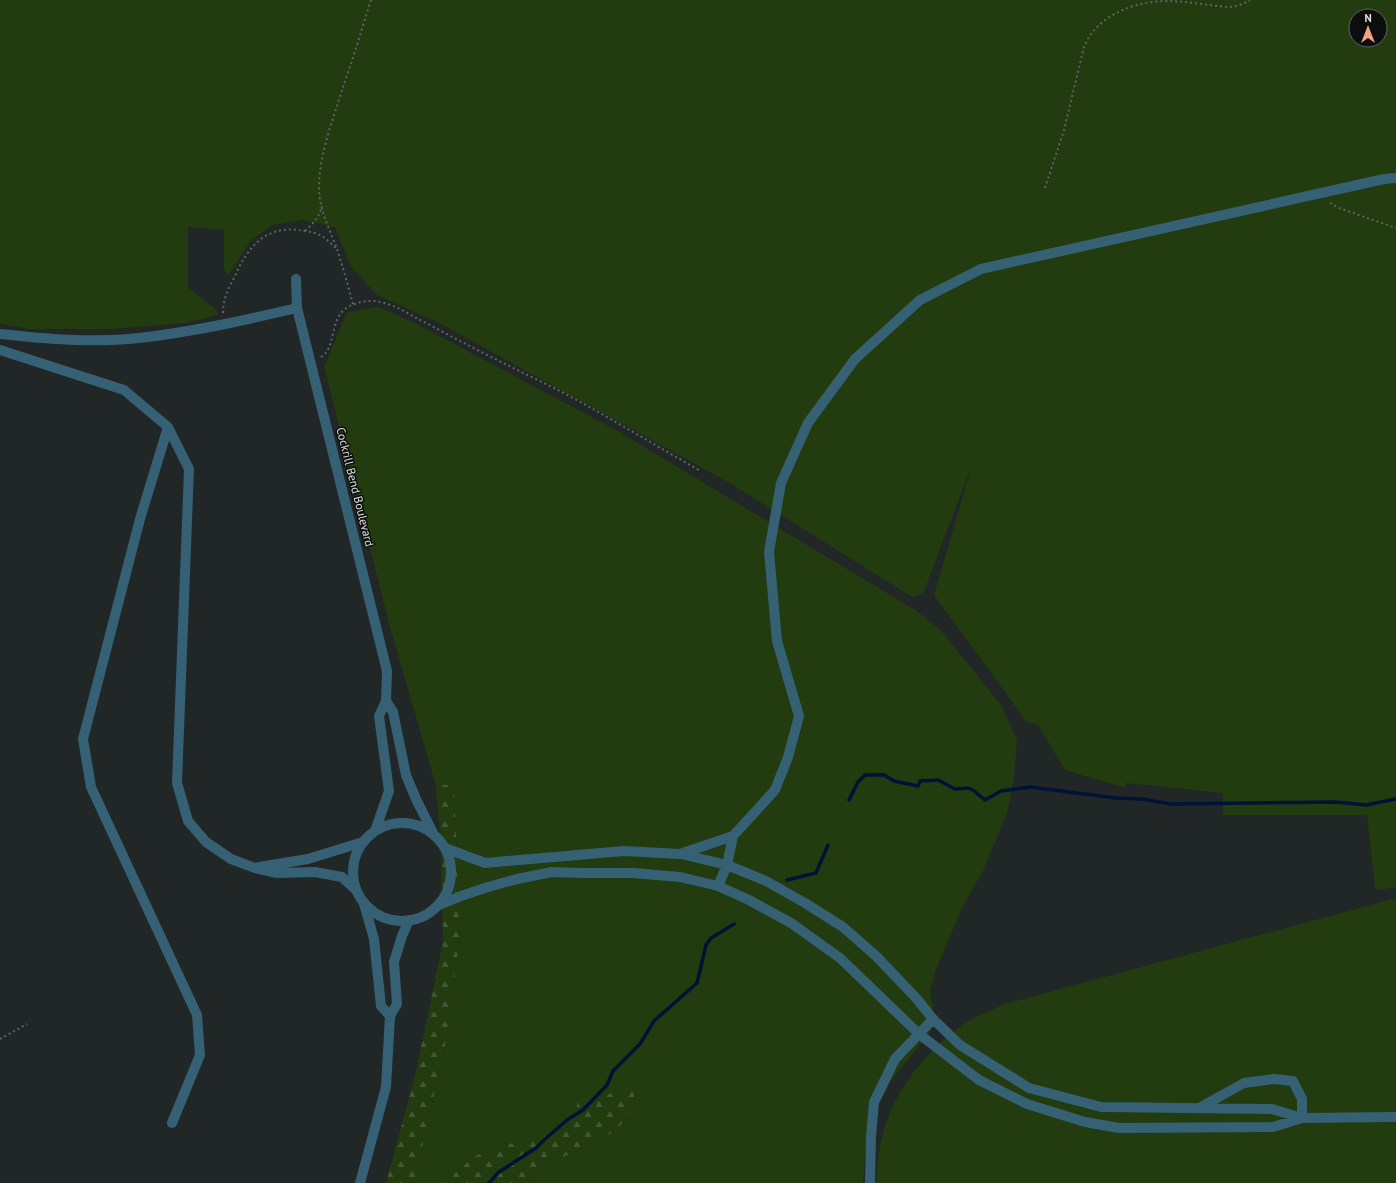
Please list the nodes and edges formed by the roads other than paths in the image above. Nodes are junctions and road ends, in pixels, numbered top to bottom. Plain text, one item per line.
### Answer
1 (1396, 178) edge
2 (296, 279) dead end
3 (297, 308) junction
4 (0, 334) edge
5 (0, 350) edge
6 (168, 427) junction
7 (386, 701) junction
8 (375, 831) junction
9 (435, 836) junction
10 (733, 836) junction
11 (363, 842) junction
12 (445, 848) junction
13 (680, 854) junction
14 (552, 858) junction
15 (726, 865) junction
16 (255, 868) junction
17 (552, 872) junction
18 (718, 886) junction
19 (356, 890) junction
20 (364, 904) junction
21 (438, 906) junction
22 (409, 920) junction
23 (390, 1016) junction
24 (933, 1019) junction
25 (919, 1034) junction
26 (1198, 1109) junction
27 (1396, 1117) edge
28 (1302, 1118) junction
29 (172, 1123) dead end
30 (360, 1183) edge
31 (870, 1183) edge

1 - 10 street
2 - 3 street, Cockrill Bend Boulevard
3 - 4 street
3 - 7 street, Cockrill Bend Boulevard
5 - 6 street
6 - 16 street
6 - 29 street
7 - 8 street, Cockrill Bend Boulevard
7 - 9 street, Cockrill Bend Boulevard
8 - 9 street
8 - 11 street
9 - 12 street
10 - 13 street
10 - 15 street
11 - 16 street
11 - 19 street
12 - 14 street
12 - 21 street
13 - 14 street
13 - 15 street
14 - 17 street
15 - 18 street
15 - 24 street
16 - 19 street
17 - 18 street
17 - 21 street
18 - 25 street
19 - 20 street
20 - 22 street
20 - 23 street
21 - 22 street
22 - 23 street
23 - 30 street
24 - 25 street
24 - 26 street
25 - 28 street
25 - 31 street
26 - 28 street
26 - 28 street
27 - 28 street

